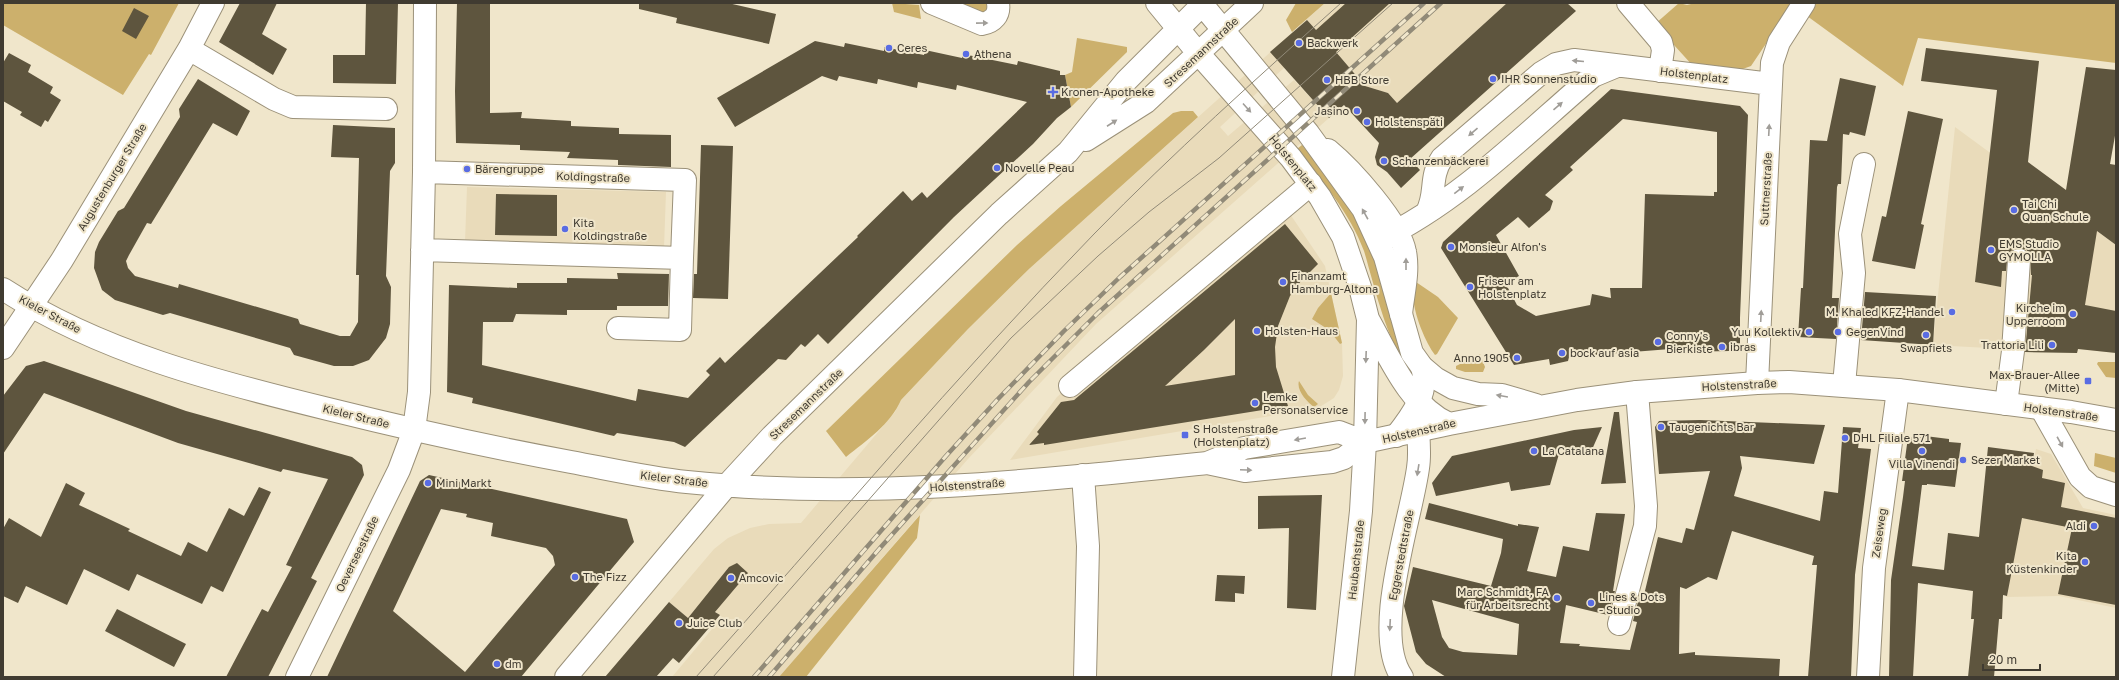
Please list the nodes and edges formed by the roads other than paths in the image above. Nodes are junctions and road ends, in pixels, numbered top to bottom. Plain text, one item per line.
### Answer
1 (213, 3) edge
2 (425, 3) edge
3 (998, 3) edge
4 (1157, 3) edge
5 (1252, 3) edge
6 (1628, 3) edge
7 (1804, 3) edge
8 (940, 4) edge
9 (1202, 4) edge
10 (1178, 29) junction
11 (1223, 30) junction
12 (189, 48) junction
13 (1198, 53) junction
14 (1617, 66) junction
15 (1660, 72) junction
16 (1771, 84) junction
17 (386, 109) dead end
18 (1068, 152) junction
19 (1864, 164) dead end
20 (424, 172) junction
21 (1311, 184) junction
22 (1427, 212) junction
23 (1388, 236) junction
24 (422, 250) junction
25 (682, 258) junction
26 (2020, 260) dead end
27 (3, 289) edge
28 (32, 306) junction
29 (1368, 319) junction
30 (618, 328) dead end
31 (3, 348) edge
32 (1422, 367) junction
33 (1758, 383) junction
34 (1844, 385) junction
35 (1070, 386) dead end
36 (1898, 390) junction
37 (1638, 392) junction
38 (1418, 402) junction
39 (2006, 404) junction
40 (1540, 406) junction
41 (2041, 408) junction
42 (2116, 420) edge
43 (1449, 424) junction
44 (414, 430) junction
45 (1418, 431) junction
46 (1396, 436) junction
47 (1365, 442) junction
48 (1083, 475) junction
49 (727, 485) junction
50 (2116, 495) edge
51 (1619, 624) dead end
52 (297, 677) edge
53 (566, 677) edge
54 (1085, 677) edge
55 (1343, 677) edge
56 (1402, 677) edge
57 (1868, 677) edge

1 - 12 main road, Augustenburger Straße
2 - 20 main road
8 -> 3 main road
4 - 10 main road, Holstenplatz
5 - 11 main road, Stresemannstraße
6 - 15 main road
7 - 16 main road, Suttnerstraße
9 - 10 main road, Stresemannstraße
9 - 11 main road
10 - 13 main road, Holstenplatz
10 - 18 main road, Stresemannstraße
11 - 13 main road, Stresemannstraße
23 -> 11 main road
12 - 17 main road
12 - 28 main road, Augustenburger Straße
18 -> 13 main road, Stresemannstraße
13 -> 21 main road, Holstenplatz
14 - 15 main road, Holstenplatz
22 -> 14 main road
14 -> 22 main road, Holstenplatz
15 - 16 main road, Holstenplatz
33 -> 16 main road, Suttnerstraße
18 - 49 main road, Stresemannstraße
19 - 34 main road
20 - 24 main road
20 - 25 main road, Koldingstraße
21 - 29 main road, Holstenplatz
21 - 35 main road
22 - 23 main road
32 -> 23 main road
24 - 25 main road
24 - 44 main road
25 - 30 main road, Koldingstraße
26 - 39 main road
27 - 28 main road, Kieler Straße
28 - 31 main road, Augustenburger Straße
28 - 44 main road, Kieler Straße
29 - 38 main road, Holstenplatz
29 -> 47 main road, Holstenplatz
32 - 38 main road
40 -> 32 main road
33 - 34 main road, Holstenstraße
33 - 37 main road, Holstenstraße
34 - 36 main road, Holstenstraße
36 - 39 main road, Holstenstraße
36 - 57 main road, Zeiseweg
37 - 40 main road, Holstenstraße
37 - 51 main road
38 - 43 main road, Holstenplatz
38 - 46 main road
39 - 41 main road, Holstenstraße
40 - 43 main road, Holstenstraße
41 - 42 main road, Holstenstraße
41 -> 50 main road
43 - 45 main road, Holstenstraße
44 - 49 main road, Kieler Straße
44 - 52 main road, Oeverseestraße
45 - 46 main road, Holstenstraße
45 -> 56 main road, Eggerstedtstraße
46 - 47 main road, Holstenstraße
47 - 48 main road, Holstenstraße
47 - 55 main road, Haubachstraße
48 - 49 main road, Holstenstraße
48 - 54 main road
49 - 53 main road, Stresemannstraße

